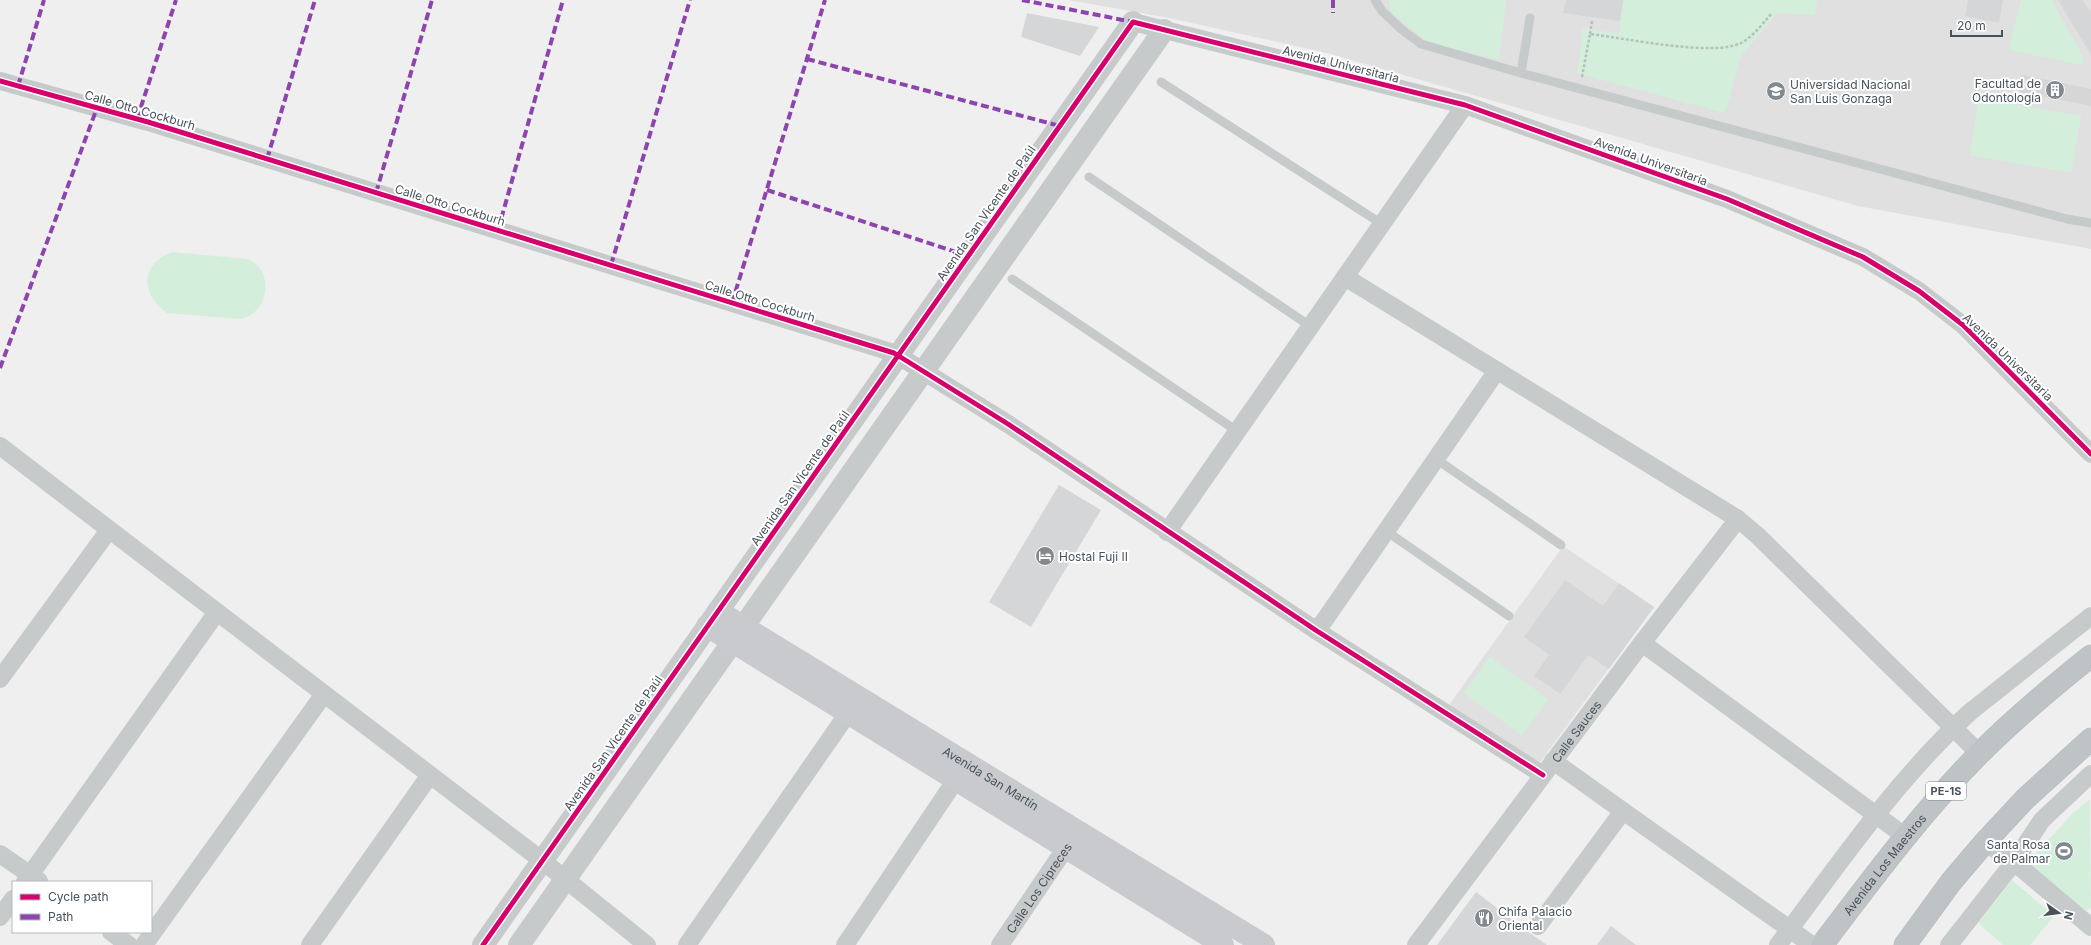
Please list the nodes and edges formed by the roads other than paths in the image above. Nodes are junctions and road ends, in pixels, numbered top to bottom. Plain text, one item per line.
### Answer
1 (1375, 0) edge
2 (1530, 18) dead end
3 (1133, 22) joint
4 (1164, 30) junction
5 (1521, 73) junction
6 (0, 81) edge
7 (1160, 82) dead end
8 (1465, 105) junction
9 (1089, 178) dead end
10 (2091, 223) edge
11 (1382, 224) junction
12 (1344, 277) junction
13 (1012, 279) dead end
14 (1310, 326) junction
15 (1496, 372) junction
16 (1238, 431) junction
17 (2, 453) edge
18 (2091, 454) edge
19 (1436, 460) junction
20 (1738, 519) junction
21 (109, 530) junction
22 (1386, 531) junction
23 (1167, 532) junction
24 (1561, 545) dead end
25 (216, 612) junction
26 (1509, 616) dead end
27 (2091, 616) edge
28 (713, 619) junction
29 (1317, 631) junction
30 (738, 634) junction
31 (1642, 643) junction
32 (2091, 656) edge
33 (0, 679) edge
34 (324, 694) junction
35 (853, 705) junction
36 (1952, 728) junction
37 (2091, 739) edge
38 (1980, 754) junction
39 (1553, 761) junction
40 (961, 772) junction
41 (2091, 774) edge
42 (430, 775) junction
43 (1542, 775) junction
44 (1623, 811) junction
45 (1876, 815) junction
46 (1906, 837) junction
47 (1071, 840) junction
48 (1985, 842) junction
49 (0, 854) edge
50 (2014, 862) junction
51 (565, 879) junction
52 (26, 881) edge
53 (39, 881) edge
54 (12, 900) edge
55 (0, 917) edge
56 (1538, 926) dead end
57 (2091, 928) edge
58 (1790, 930) junction
59 (112, 933) edge
60 (129, 945) edge
61 (144, 945) edge
62 (310, 945) edge
63 (483, 945) edge
64 (519, 945) edge
65 (647, 945) edge
66 (687, 945) edge
67 (845, 945) edge
68 (1000, 945) edge
69 (1223, 945) edge
70 (1264, 945) edge
71 (1416, 945) edge
72 (1778, 945) edge
73 (1812, 945) edge
74 (1822, 945) edge
75 (1905, 945) edge
76 (1949, 945) edge

1 - 5 lane
2 - 5 lane
3 - 4 street, Avenida Universitaria
3 - 28 street, Avenida San Vicente de Paúl
4 - 8 street, Avenida Universitaria
4 - 30 street
5 - 10 lane
6 - 23 street, Calle Otto Cockburh
7 - 11 lane
8 - 11 street
8 - 18 street, Avenida Universitaria
9 - 14 lane
11 - 12 street
12 - 14 street
12 - 15 street
13 - 16 lane
14 - 16 street
15 - 19 street
15 - 20 street
16 - 23 street
17 - 21 street
19 - 22 street
19 - 24 lane
20 - 31 street, Calle Sauces
20 - 36 street
21 - 25 street
21 - 33 street
22 - 26 lane
22 - 29 street
23 - 29 street, Calle Otto Cockburh
25 - 34 street
25 - 52 street
27 - 36 street
28 - 30 main road, Avenida San Martín
28 - 63 street, Avenida San Vicente de Paúl
29 - 43 street, Calle Otto Cockburh
30 - 35 main road, Avenida San Martín
30 - 51 street
31 - 39 street, Calle Sauces
31 - 45 street
32 - 38 highway, Avenida Los Maestros / PE-1S
34 - 42 street
34 - 61 street
35 - 40 main road, Avenida San Martín
35 - 66 street
36 - 38 street
36 - 45 street
37 - 48 highway
38 - 46 highway, Avenida Los Maestros / PE-1S
39 - 43 street, Calle Sauces
39 - 44 street
40 - 47 main road, Avenida San Martín
40 - 67 street
41 - 50 street
42 - 51 street
42 - 62 street
43 - 71 street, Calle Sauces
44 - 56 street
44 - 58 street
45 - 46 street
45 - 58 street
46 - 74 highway, Avenida Los Maestros / PE-1S
47 - 68 street, Calle Los Cipreces
47 - 69 main road, Avenida San Martín
47 - 70 main road, Avenida San Martín
48 - 50 street
48 - 75 highway
49 - 53 street
50 - 57 street
50 - 76 street
51 - 64 street
51 - 65 street
54 - 55 street
58 - 72 street
58 - 73 street
59 - 60 street

